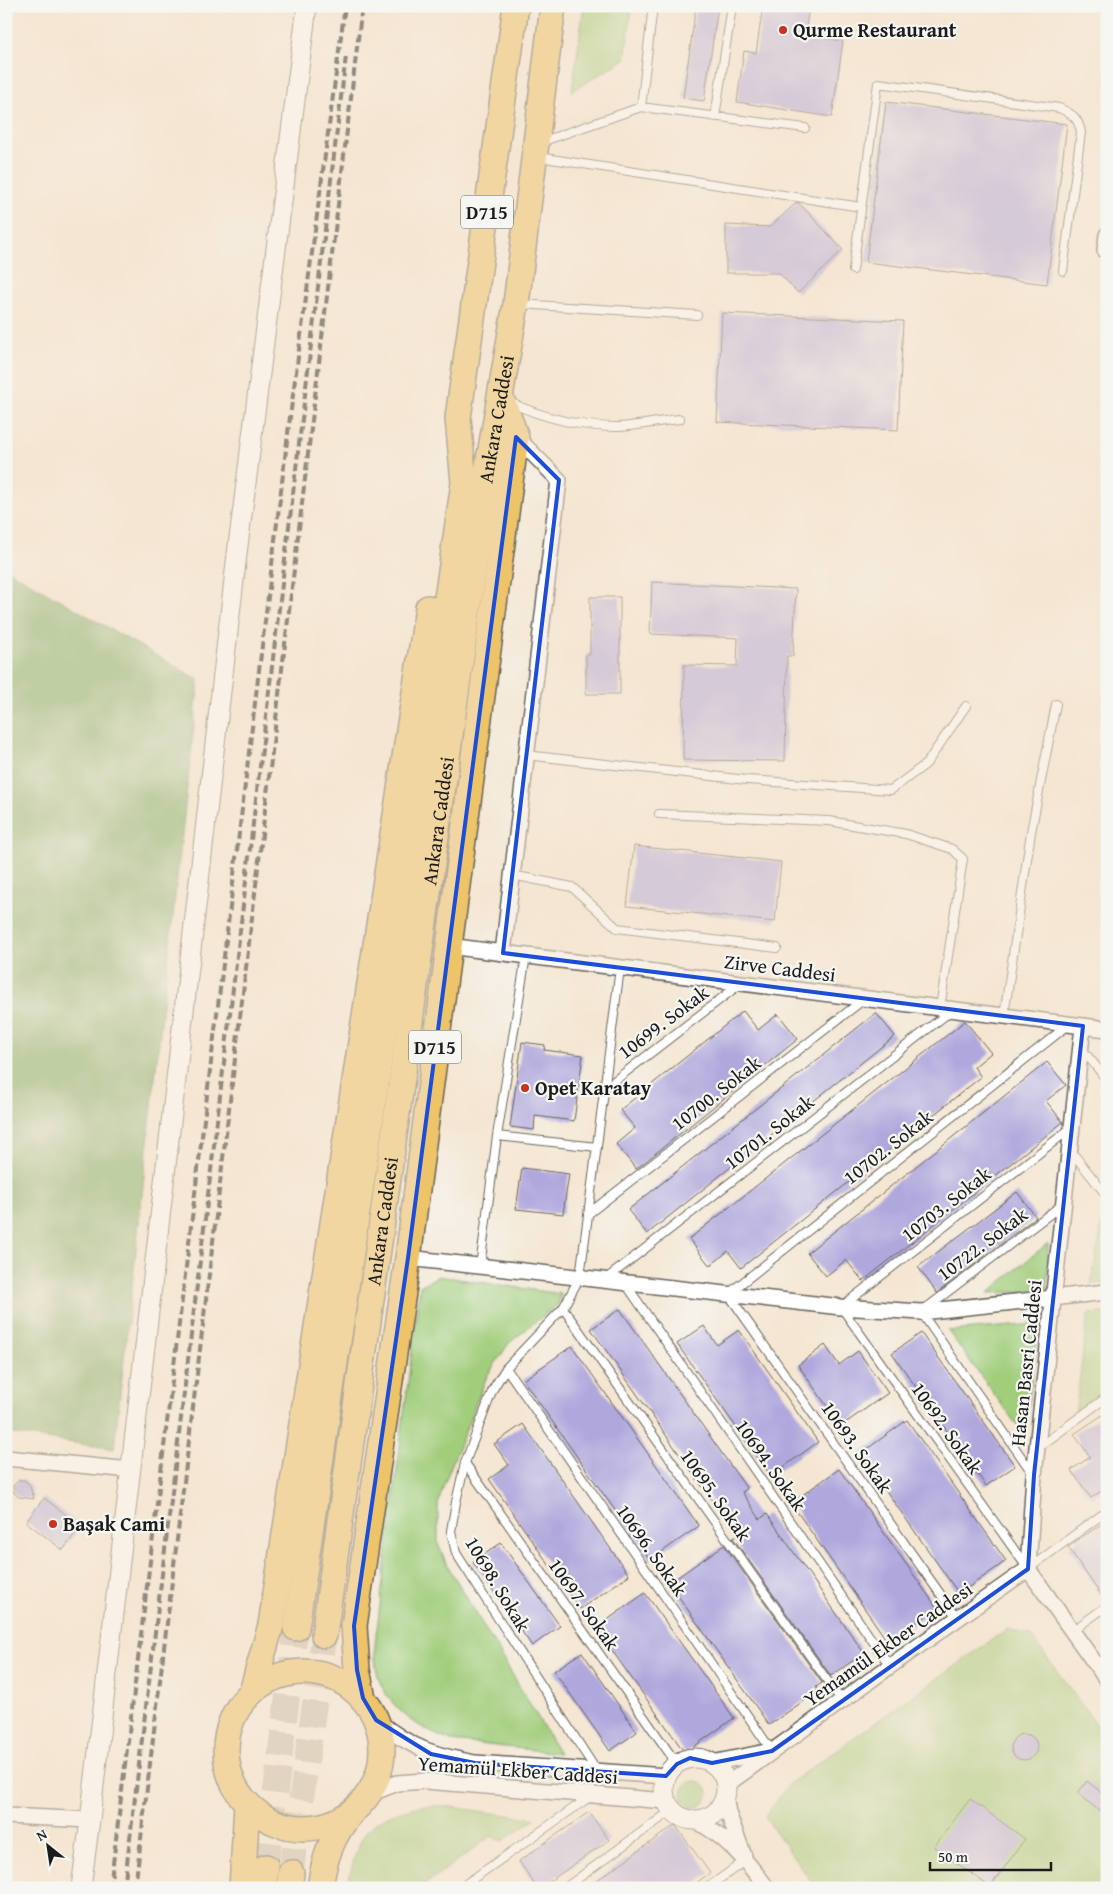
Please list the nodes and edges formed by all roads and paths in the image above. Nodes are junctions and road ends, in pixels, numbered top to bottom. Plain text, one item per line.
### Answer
1 (307, 6) edge
2 (516, 6) edge
3 (553, 6) edge
4 (653, 6) edge
5 (732, 6) edge
6 (641, 107) junction
7 (715, 117) junction
8 (806, 128) dead end
9 (536, 150) junction
10 (861, 207) junction
11 (1107, 235) edge
12 (1107, 251) edge
13 (853, 270) dead end
14 (1063, 271) dead end
15 (516, 304) junction
16 (697, 314) dead end
17 (501, 398) junction
18 (458, 418) junction
19 (680, 419) dead end
20 (516, 437) junction
21 (1056, 704) dead end
22 (966, 706) dead end
23 (526, 755) junction
24 (659, 814) dead end
25 (512, 875) junction
26 (448, 946) junction
27 (777, 948) dead end
28 (503, 953) junction
29 (526, 956) junction
30 (620, 968) junction
31 (741, 983) junction
32 (864, 999) junction
33 (946, 1009) junction
34 (1004, 1016) junction
35 (1076, 1025) junction
36 (1107, 1029) edge
37 (1081, 1047) junction
38 (1107, 1080) edge
39 (605, 1088) junction
40 (1072, 1128) junction
41 (497, 1136) junction
42 (597, 1146) junction
43 (1070, 1150) junction
44 (1107, 1196) edge
45 (1064, 1203) junction
46 (588, 1214) junction
47 (408, 1258) junction
48 (480, 1267) junction
49 (580, 1277) junction
50 (605, 1280) junction
51 (624, 1283) junction
52 (1107, 1292) edge
53 (728, 1294) junction
54 (1053, 1300) junction
55 (841, 1307) junction
56 (563, 1308) junction
57 (920, 1312) junction
58 (506, 1368) junction
59 (1107, 1397) edge
60 (1037, 1448) junction
61 (6, 1458) edge
62 (465, 1462) junction
63 (131, 1470) junction
64 (1034, 1475) junction
65 (1107, 1511) edge
66 (1028, 1569) junction
67 (1107, 1606) edge
68 (958, 1619) junction
69 (296, 1628) tunnel mouth
70 (1072, 1630) junction
71 (324, 1635) tunnel mouth
72 (890, 1666) junction
73 (1107, 1680) edge
74 (252, 1692) junction
75 (363, 1698) junction
76 (841, 1700) junction
77 (376, 1720) junction
78 (772, 1751) junction
79 (712, 1763) junction
80 (672, 1770) junction
81 (597, 1772) junction
82 (725, 1791) junction
83 (593, 1795) junction
84 (361, 1803) junction
85 (247, 1805) junction
86 (669, 1806) junction
87 (6, 1816) edge
88 (90, 1820) junction
89 (694, 1820) junction
90 (746, 1860) junction
91 (81, 1888) edge
92 (242, 1888) edge
93 (320, 1888) edge
94 (460, 1888) edge
95 (565, 1888) edge
96 (707, 1888) edge
97 (767, 1888) edge

1 - 63 street
2 - 18 highway, Ankara Caddesi / D715
3 - 9 highway, Ankara Caddesi / D715
4 - 6 lane
5 - 7 lane
6 - 7 lane
6 - 9 lane
7 - 8 lane
9 - 10 lane
9 - 15 highway, Ankara Caddesi / D715
10 - 13 lane
10 - 14 lane
11 - 12 street
15 - 16 lane
15 - 17 highway, Ankara Caddesi / D715
17 - 19 lane
17 - 20 highway, D715
17 - 71 highway, Ankara Caddesi / D715
18 - 69 highway, Ankara Caddesi / D715
18 - 74 highway
20 - 23 street
20 - 26 highway, D715
21 - 34 lane
22 - 23 lane
23 - 25 street
24 - 33 lane
25 - 27 lane
25 - 28 street
26 - 28 street, Zirve Caddesi
26 - 47 highway, D715
28 - 29 street, Zirve Caddesi
29 - 30 street, Zirve Caddesi
29 - 41 lane
30 - 31 street, Zirve Caddesi
30 - 39 lane
31 - 32 street, Zirve Caddesi
31 - 39 lane, 10699. Sokak
32 - 33 street, Zirve Caddesi
32 - 46 lane, 10700. Sokak
33 - 34 street, Zirve Caddesi
33 - 50 lane, 10701. Sokak
34 - 35 street, Zirve Caddesi
35 - 36 street, Zirve Caddesi
35 - 37 street, Hasan Basri Caddesi
35 - 53 lane, 10702. Sokak
37 - 38 lane
37 - 40 street, Hasan Basri Caddesi
39 - 42 lane
40 - 43 street, Hasan Basri Caddesi
40 - 55 lane, 10703. Sokak
41 - 42 lane
41 - 48 lane
42 - 46 lane
43 - 44 lane
43 - 45 street, Hasan Basri Caddesi
45 - 54 street, Hasan Basri Caddesi
45 - 57 lane, 10722. Sokak
46 - 49 lane
47 - 48 street
47 - 75 highway, D715
48 - 49 street
49 - 50 street
49 - 56 lane, 10698. Sokak
50 - 51 street
51 - 53 street
51 - 72 lane, 10694. Sokak
52 - 54 street
53 - 55 street
53 - 68 lane, 10693. Sokak
54 - 57 street
54 - 60 street, Hasan Basri Caddesi
55 - 57 street
55 - 66 lane, 10692. Sokak
56 - 58 lane, 10698. Sokak
56 - 76 lane, 10695. Sokak
57 - 64 lane
58 - 62 lane, 10698. Sokak
58 - 78 lane, 10696. Sokak
59 - 60 lane
60 - 64 street, Hasan Basri Caddesi
61 - 63 street
62 - 80 lane, 10697. Sokak
62 - 81 lane, 10698. Sokak
63 - 88 street
64 - 66 street, Hasan Basri Caddesi
65 - 66 lane
66 - 68 street, Yemamül Ekber Caddesi
66 - 70 street
67 - 70 lane
68 - 72 street, Yemamül Ekber Caddesi
70 - 73 street
72 - 76 street, Yemamül Ekber Caddesi
74 - 75 highway
74 - 85 highway
75 - 77 highway
76 - 78 street, Yemamül Ekber Caddesi
77 - 81 street, Yemamül Ekber Caddesi
77 - 84 highway
78 - 79 street, Yemamül Ekber Caddesi
78 - 82 street, Yemamül Ekber Caddesi
79 - 80 street
79 - 82 street
80 - 81 street, Yemamül Ekber Caddesi
80 - 86 street
82 - 89 street
82 - 90 street
83 - 84 street, Yemamül Ekber Caddesi
83 - 86 street, Yemamül Ekber Caddesi
83 - 94 lane
84 - 85 highway
84 - 93 highway
85 - 92 highway
86 - 89 street
86 - 95 lane
87 - 88 street
88 - 91 street
89 - 90 street
90 - 96 lane
90 - 97 street

